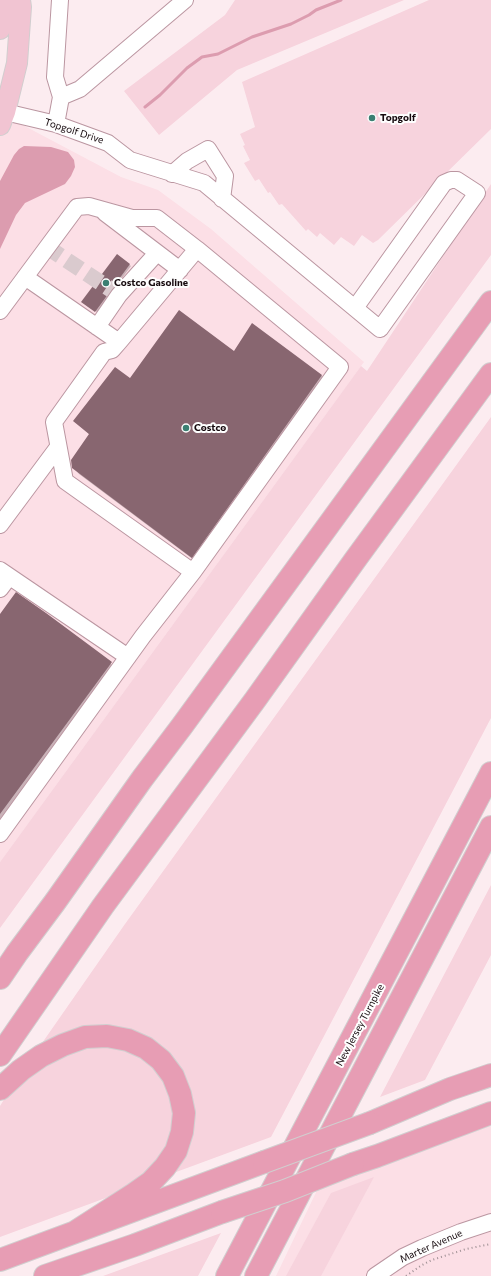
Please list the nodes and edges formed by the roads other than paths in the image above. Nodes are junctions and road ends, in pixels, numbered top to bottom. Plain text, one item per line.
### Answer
1 (4, 0) edge
2 (20, 0) edge
3 (60, 0) edge
4 (185, 0) edge
5 (0, 29) edge
6 (61, 97) junction
7 (2, 116) edge
8 (56, 124) junction
9 (172, 174) junction
10 (222, 199) junction
11 (99, 209) junction
12 (197, 249) junction
13 (158, 253) junction
14 (180, 270) junction
15 (25, 277) junction
16 (491, 302) edge
17 (355, 308) junction
18 (0, 311) edge
19 (97, 327) junction
20 (119, 342) junction
21 (491, 374) edge
22 (58, 447) junction
23 (0, 525) edge
24 (193, 572) junction
25 (3, 579) edge
26 (128, 657) junction
27 (491, 773) edge
28 (491, 827) edge
29 (0, 834) edge
30 (17, 952) junction
31 (0, 971) edge
32 (0, 978) edge
33 (0, 1055) edge
34 (491, 1075) edge
35 (0, 1089) edge
36 (491, 1112) edge
37 (491, 1222) edge
38 (75, 1232) junction
39 (135, 1245) junction
40 (0, 1260) edge
41 (45, 1276) edge
42 (83, 1276) edge
43 (228, 1276) edge
44 (256, 1276) edge
45 (375, 1276) edge

1 - 5 main road
2 - 7 main road
3 - 6 street
4 - 6 street
6 - 8 street
7 - 8 street, Topgolf Drive
8 - 9 street, Topgolf Drive
9 - 10 street, Topgolf Drive
9 - 10 street
10 - 17 street, Topgolf Drive
11 - 12 street
11 - 13 street
11 - 15 street
12 - 14 street
12 - 24 street
13 - 14 street
13 - 19 street
14 - 20 street
15 - 18 street
15 - 19 street
16 - 30 highway
17 - 17 street, Topgolf Drive
19 - 20 street
20 - 22 street
21 - 33 highway
22 - 23 street
22 - 24 street
24 - 26 street
25 - 26 street
26 - 29 street
27 - 43 highway, New Jersey Turnpike
28 - 44 highway
30 - 31 highway
30 - 32 highway
34 - 38 highway, bridge
35 - 38 highway
36 - 39 highway, bridge
37 - 45 street, Marter Avenue
38 - 40 highway
39 - 41 highway
39 - 42 highway

